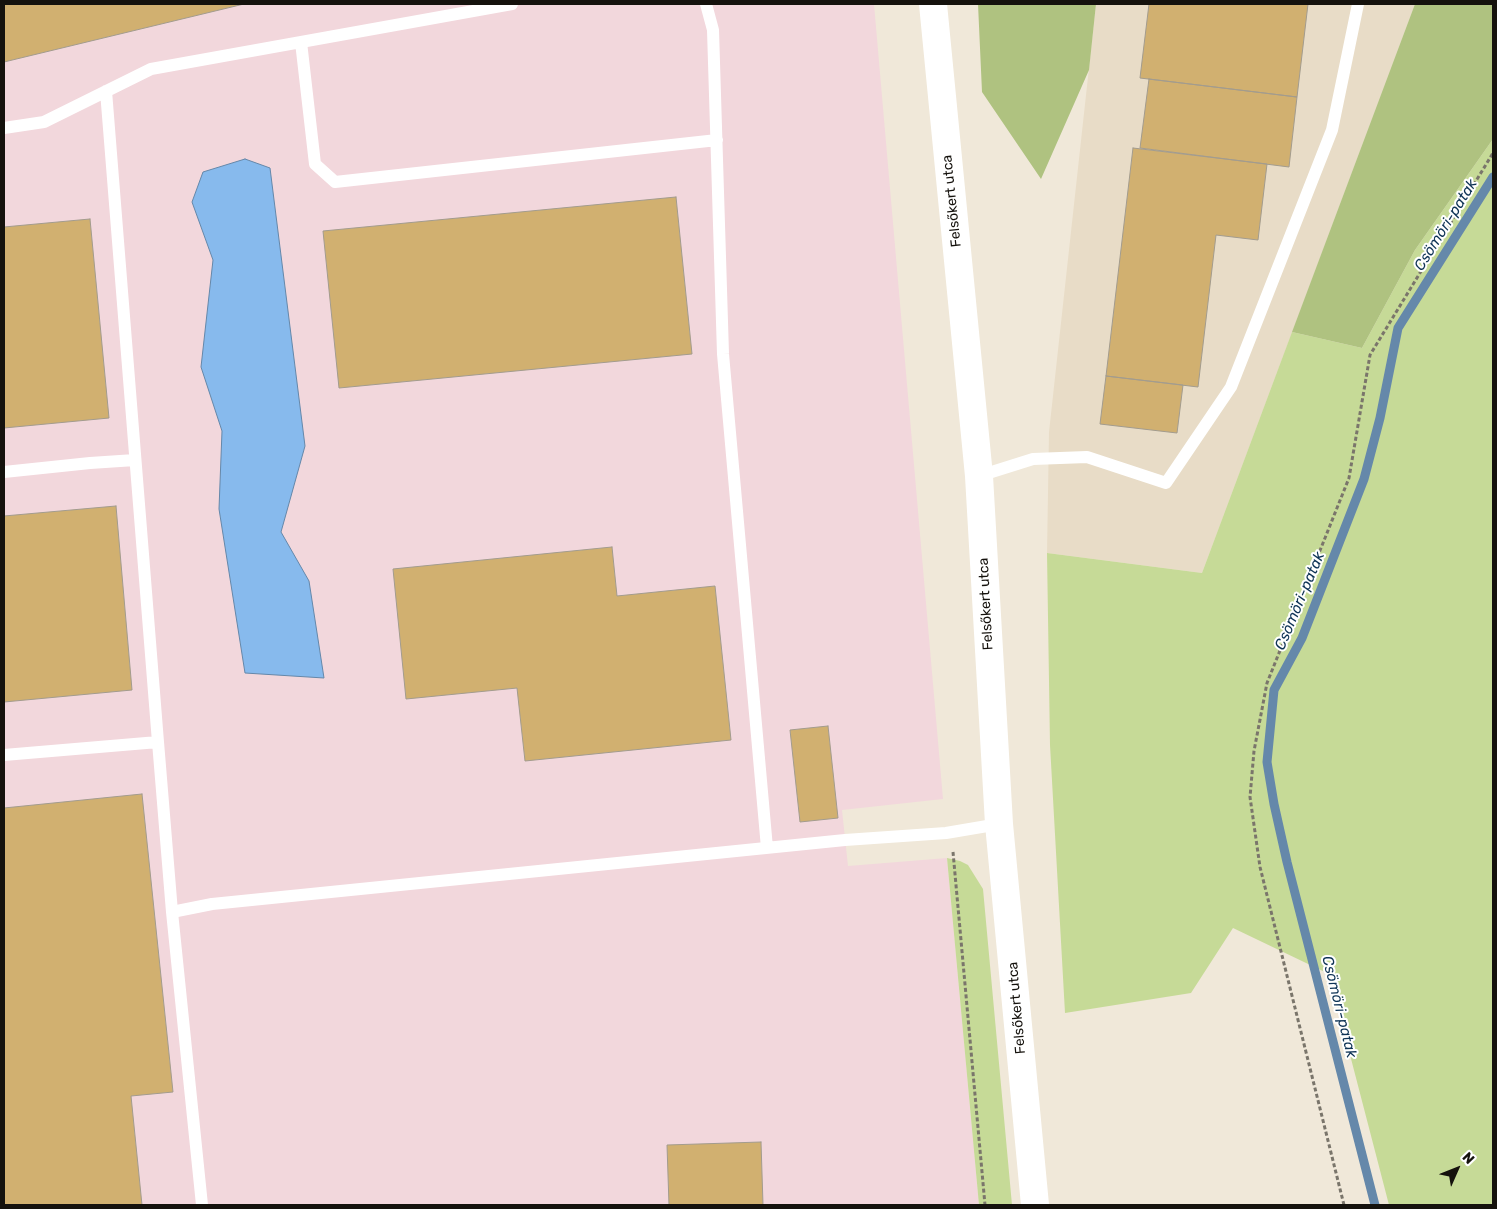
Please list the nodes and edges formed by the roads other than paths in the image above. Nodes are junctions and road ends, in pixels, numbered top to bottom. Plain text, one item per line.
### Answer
1 (512, 4) edge
2 (706, 4) edge
3 (933, 4) edge
4 (1358, 4) edge
5 (302, 42) junction
6 (106, 91) junction
7 (4, 128) edge
8 (717, 140) junction
9 (135, 460) junction
10 (4, 472) edge
11 (979, 476) junction
12 (158, 742) junction
13 (4, 754) edge
14 (999, 824) junction
15 (767, 848) junction
16 (172, 912) junction
17 (202, 1205) edge
18 (1035, 1205) edge

1 - 5 lane
2 - 8 lane
3 - 11 street, Felsőkert utca
4 - 11 lane
5 - 6 lane
5 - 8 lane
6 - 7 lane
6 - 9 lane
8 - 15 lane
9 - 10 lane
9 - 12 lane
11 - 14 street, Felsőkert utca
12 - 13 lane
12 - 16 lane
14 - 15 lane
14 - 18 street, Felsőkert utca
15 - 16 lane
16 - 17 lane

